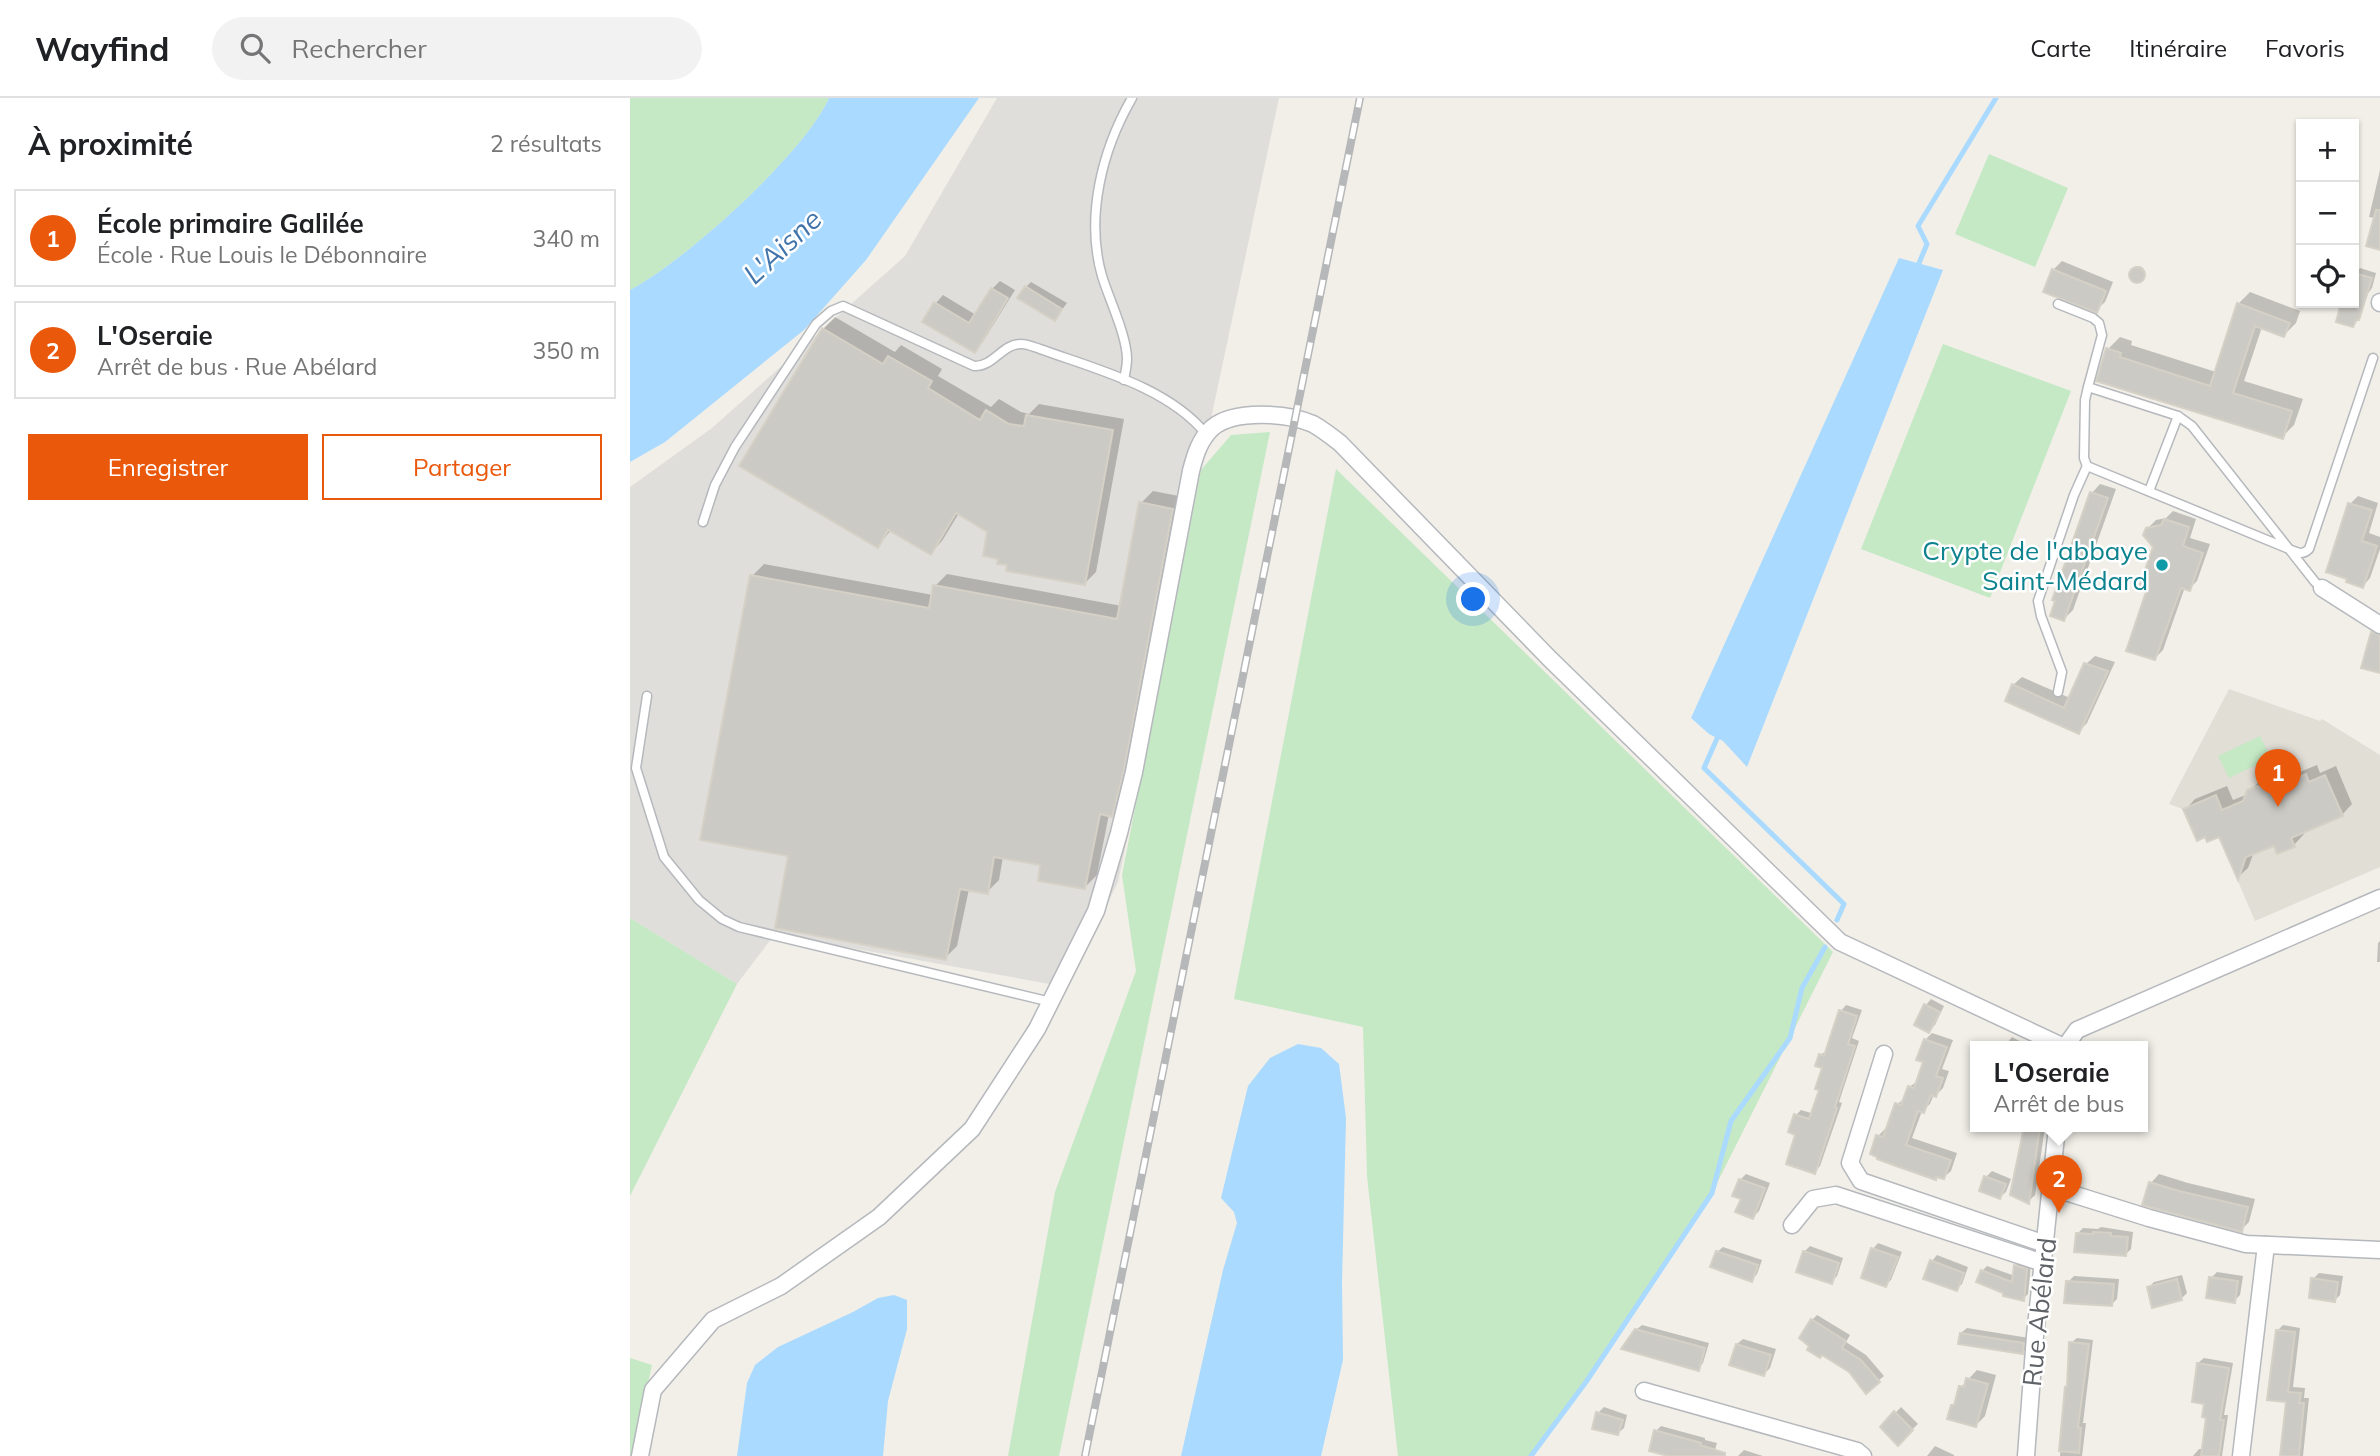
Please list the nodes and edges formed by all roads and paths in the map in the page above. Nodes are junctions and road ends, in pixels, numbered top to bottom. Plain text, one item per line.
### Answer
1 (1132, 98) edge
2 (2058, 304) dead end
3 (2373, 358) dead end
4 (1124, 380) junction
5 (2088, 387) junction
6 (2178, 416) junction
7 (1206, 434) junction
8 (2087, 466) junction
9 (2149, 491) junction
10 (703, 522) dead end
11 (2289, 549) junction
12 (2322, 588) joint
13 (2380, 625) edge
14 (2058, 692) dead end
15 (647, 696) dead end
16 (2380, 898) edge
17 (1051, 1002) junction
18 (2052, 1041) edge
19 (2069, 1041) edge
20 (1884, 1054) dead end
21 (2057, 1132) edge
22 (2051, 1191) junction
23 (1792, 1225) dead end
24 (2045, 1244) junction
25 (2266, 1245) junction
26 (2380, 1250) edge
27 (2043, 1263) junction
28 (1644, 1391) dead end
29 (639, 1456) edge
30 (1863, 1456) edge
31 (2026, 1456) edge
32 (2241, 1456) edge

1 - 4 lane
2 - 5 lane
3 - 11 lane
4 - 7 lane
4 - 10 lane
5 - 6 lane
5 - 8 lane
6 - 9 lane
6 - 11 lane
7 - 17 street
7 - 18 street
8 - 9 lane
8 - 14 lane
9 - 11 lane
11 - 12 lane
12 - 13 street
15 - 17 lane
16 - 19 street
17 - 29 street
20 - 24 street
21 - 22 street, Rue Abélard
22 - 24 street, Rue Abélard
22 - 25 street
23 - 27 street
24 - 27 street, Rue Abélard
25 - 26 street
25 - 32 street
27 - 31 street, Rue Abélard
28 - 30 street

